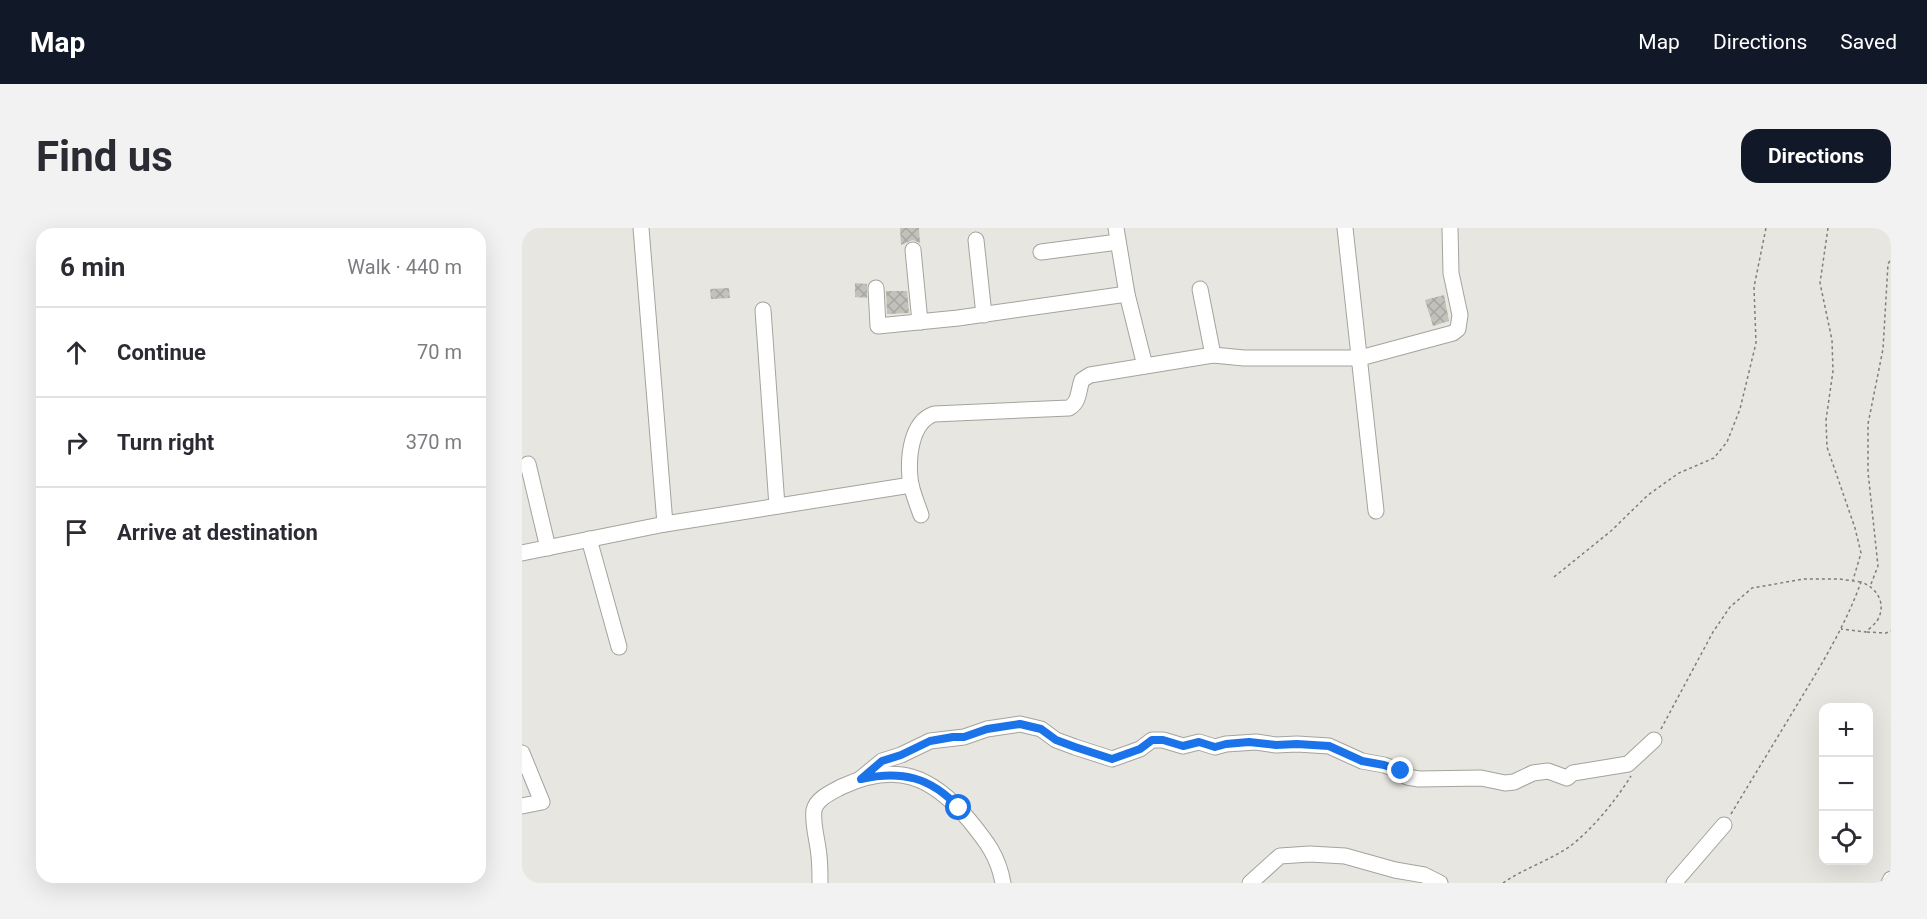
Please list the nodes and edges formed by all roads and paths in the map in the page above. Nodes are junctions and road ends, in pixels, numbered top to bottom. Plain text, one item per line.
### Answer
1 (641, 228) edge
2 (1345, 228) edge
3 (1450, 228) edge
4 (1766, 228) edge
5 (1828, 228) edge
6 (1117, 235) edge
7 (976, 240) dead end
8 (913, 249) dead end
9 (1041, 252) dead end
10 (1891, 259) edge
11 (876, 288) dead end
12 (1200, 289) dead end
13 (1127, 294) junction
14 (763, 309) dead end
15 (984, 315) junction
16 (920, 322) junction
17 (1213, 355) junction
18 (1360, 358) junction
19 (1145, 366) junction
20 (528, 464) dead end
21 (911, 485) junction
22 (777, 506) junction
23 (1376, 512) dead end
24 (921, 515) dead end
25 (666, 524) junction
26 (589, 539) junction
27 (548, 548) junction
28 (522, 553) edge
29 (1554, 577) dead end
30 (1853, 581) junction
31 (1861, 582) junction
32 (1870, 585) junction
33 (1841, 629) junction
34 (1891, 631) edge
35 (1866, 632) junction
36 (619, 647) dead end
37 (1654, 740) joint
38 (522, 753) edge
39 (1631, 777) dead end
40 (861, 779) junction
41 (522, 806) edge
42 (1724, 825) joint
43 (1891, 879) edge
44 (820, 883) edge
45 (1002, 883) edge
46 (1250, 883) edge
47 (1440, 883) edge
48 (1503, 883) edge
49 (1674, 883) edge
50 (1889, 883) edge

1 - 25 street
2 - 18 street
3 - 18 street
4 - 29 path
5 - 30 path
6 - 9 street
6 - 13 street
7 - 15 street
8 - 16 street
10 - 32 path
11 - 16 street
12 - 17 street
13 - 15 street
13 - 19 street
14 - 22 street
15 - 16 street
17 - 18 street
17 - 19 street
18 - 23 street
19 - 21 street
20 - 27 street
21 - 22 street
21 - 24 street
22 - 25 street
25 - 26 street
26 - 27 street
26 - 36 street
27 - 28 street
30 - 31 path
30 - 37 path
31 - 32 path
31 - 33 path
32 - 35 path
33 - 35 path
33 - 42 path
34 - 35 path
37 - 40 street
38 - 41 street
39 - 48 path
40 - 44 street
40 - 45 street
42 - 49 street
43 - 50 street
46 - 47 street

